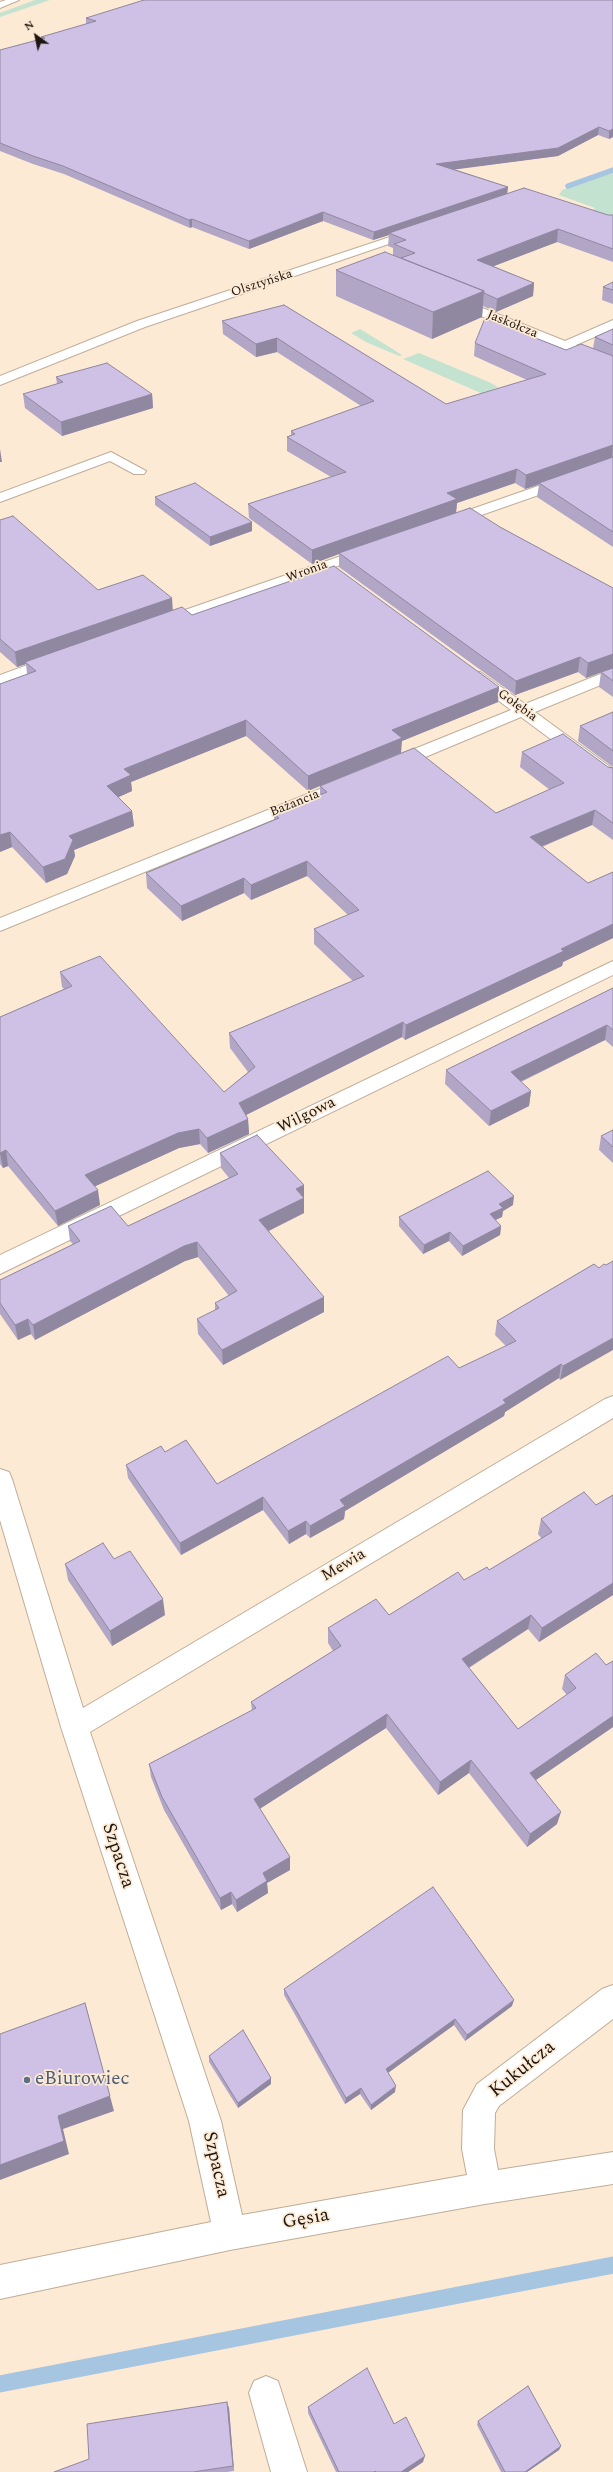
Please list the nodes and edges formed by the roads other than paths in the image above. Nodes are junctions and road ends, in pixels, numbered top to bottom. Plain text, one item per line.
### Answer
1 (15, 0) edge
2 (0, 6) edge
3 (428, 227) edge
4 (345, 256) junction
5 (363, 263) edge
6 (442, 296) edge
7 (613, 324) edge
8 (564, 346) junction
9 (613, 365) edge
10 (0, 381) edge
11 (613, 464) edge
12 (139, 471) dead end
13 (0, 498) edge
14 (436, 527) edge
15 (384, 545) edge
16 (324, 566) junction
17 (340, 577) edge
18 (149, 627) edge
19 (67, 656) edge
20 (460, 664) edge
21 (613, 674) edge
22 (0, 680) edge
23 (523, 710) junction
24 (613, 777) edge
25 (0, 926) edge
26 (613, 967) edge
27 (0, 1265) edge
28 (613, 1406) edge
29 (0, 1479) edge
30 (74, 1727) junction
31 (613, 2000) edge
32 (613, 2168) edge
33 (485, 2188) junction
34 (230, 2234) junction
35 (0, 2282) edge
36 (266, 2393) dead end
37 (289, 2472) edge

1 - 2 street
3 - 4 street, Olsztyńska
4 - 5 street
4 - 10 street, Olsztyńska
6 - 8 street, Jaskółcza
7 - 8 street
8 - 9 street, Jaskółcza
11 - 14 street
12 - 13 street
15 - 16 street, Wronia
16 - 17 street
16 - 18 street, Wronia
19 - 22 street
20 - 23 street, Gołębia
21 - 23 street, Bażancia
23 - 24 street, Gołębia
23 - 25 street, Bażancia
26 - 27 street, Wilgowa
28 - 30 street, Mewia
29 - 30 street, Szpacza
30 - 34 street, Szpacza
31 - 33 street, Kukułcza
32 - 33 street, Gęsia
33 - 34 street, Gęsia
34 - 35 street, Gęsia
36 - 37 street

